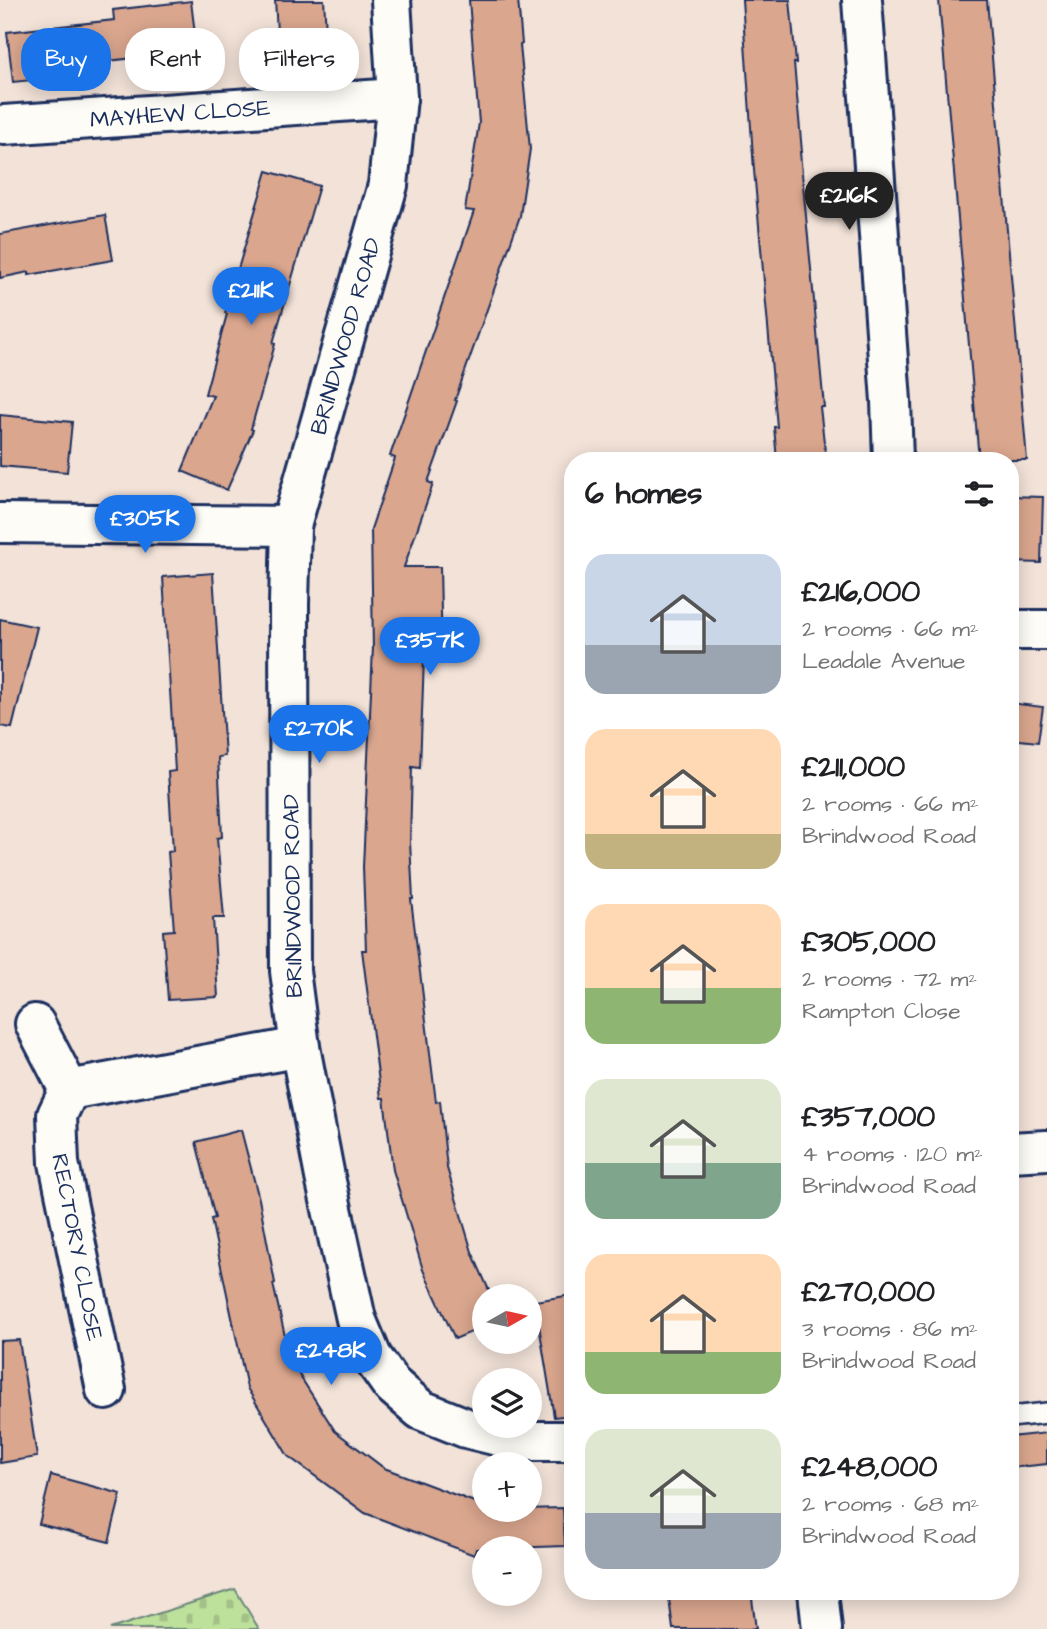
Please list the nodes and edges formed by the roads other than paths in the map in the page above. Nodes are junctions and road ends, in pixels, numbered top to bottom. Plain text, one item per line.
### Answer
1 (391, 0) edge
2 (862, 0) edge
3 (397, 98) junction
4 (4, 125) dead end
5 (893, 452) edge
6 (0, 523) edge
7 (291, 526) junction
8 (1019, 630) edge
9 (1047, 631) edge
10 (35, 1024) dead end
11 (300, 1047) junction
12 (69, 1090) junction
13 (1047, 1150) edge
14 (1019, 1152) edge
15 (106, 1390) dead end
16 (1047, 1413) edge
17 (1019, 1416) edge
18 (564, 1441) edge
19 (819, 1600) edge
20 (822, 1629) edge

1 - 3 street, BRINDWOOD ROAD
2 - 5 street
3 - 4 street, MAYHEW CLOSE
3 - 7 street, BRINDWOOD ROAD
6 - 7 street
7 - 11 street, BRINDWOOD ROAD
8 - 9 street
10 - 12 street
11 - 12 street
11 - 18 street, BRINDWOOD ROAD
12 - 15 street, RECTORY CLOSE
13 - 14 street
16 - 17 lane
19 - 20 street

